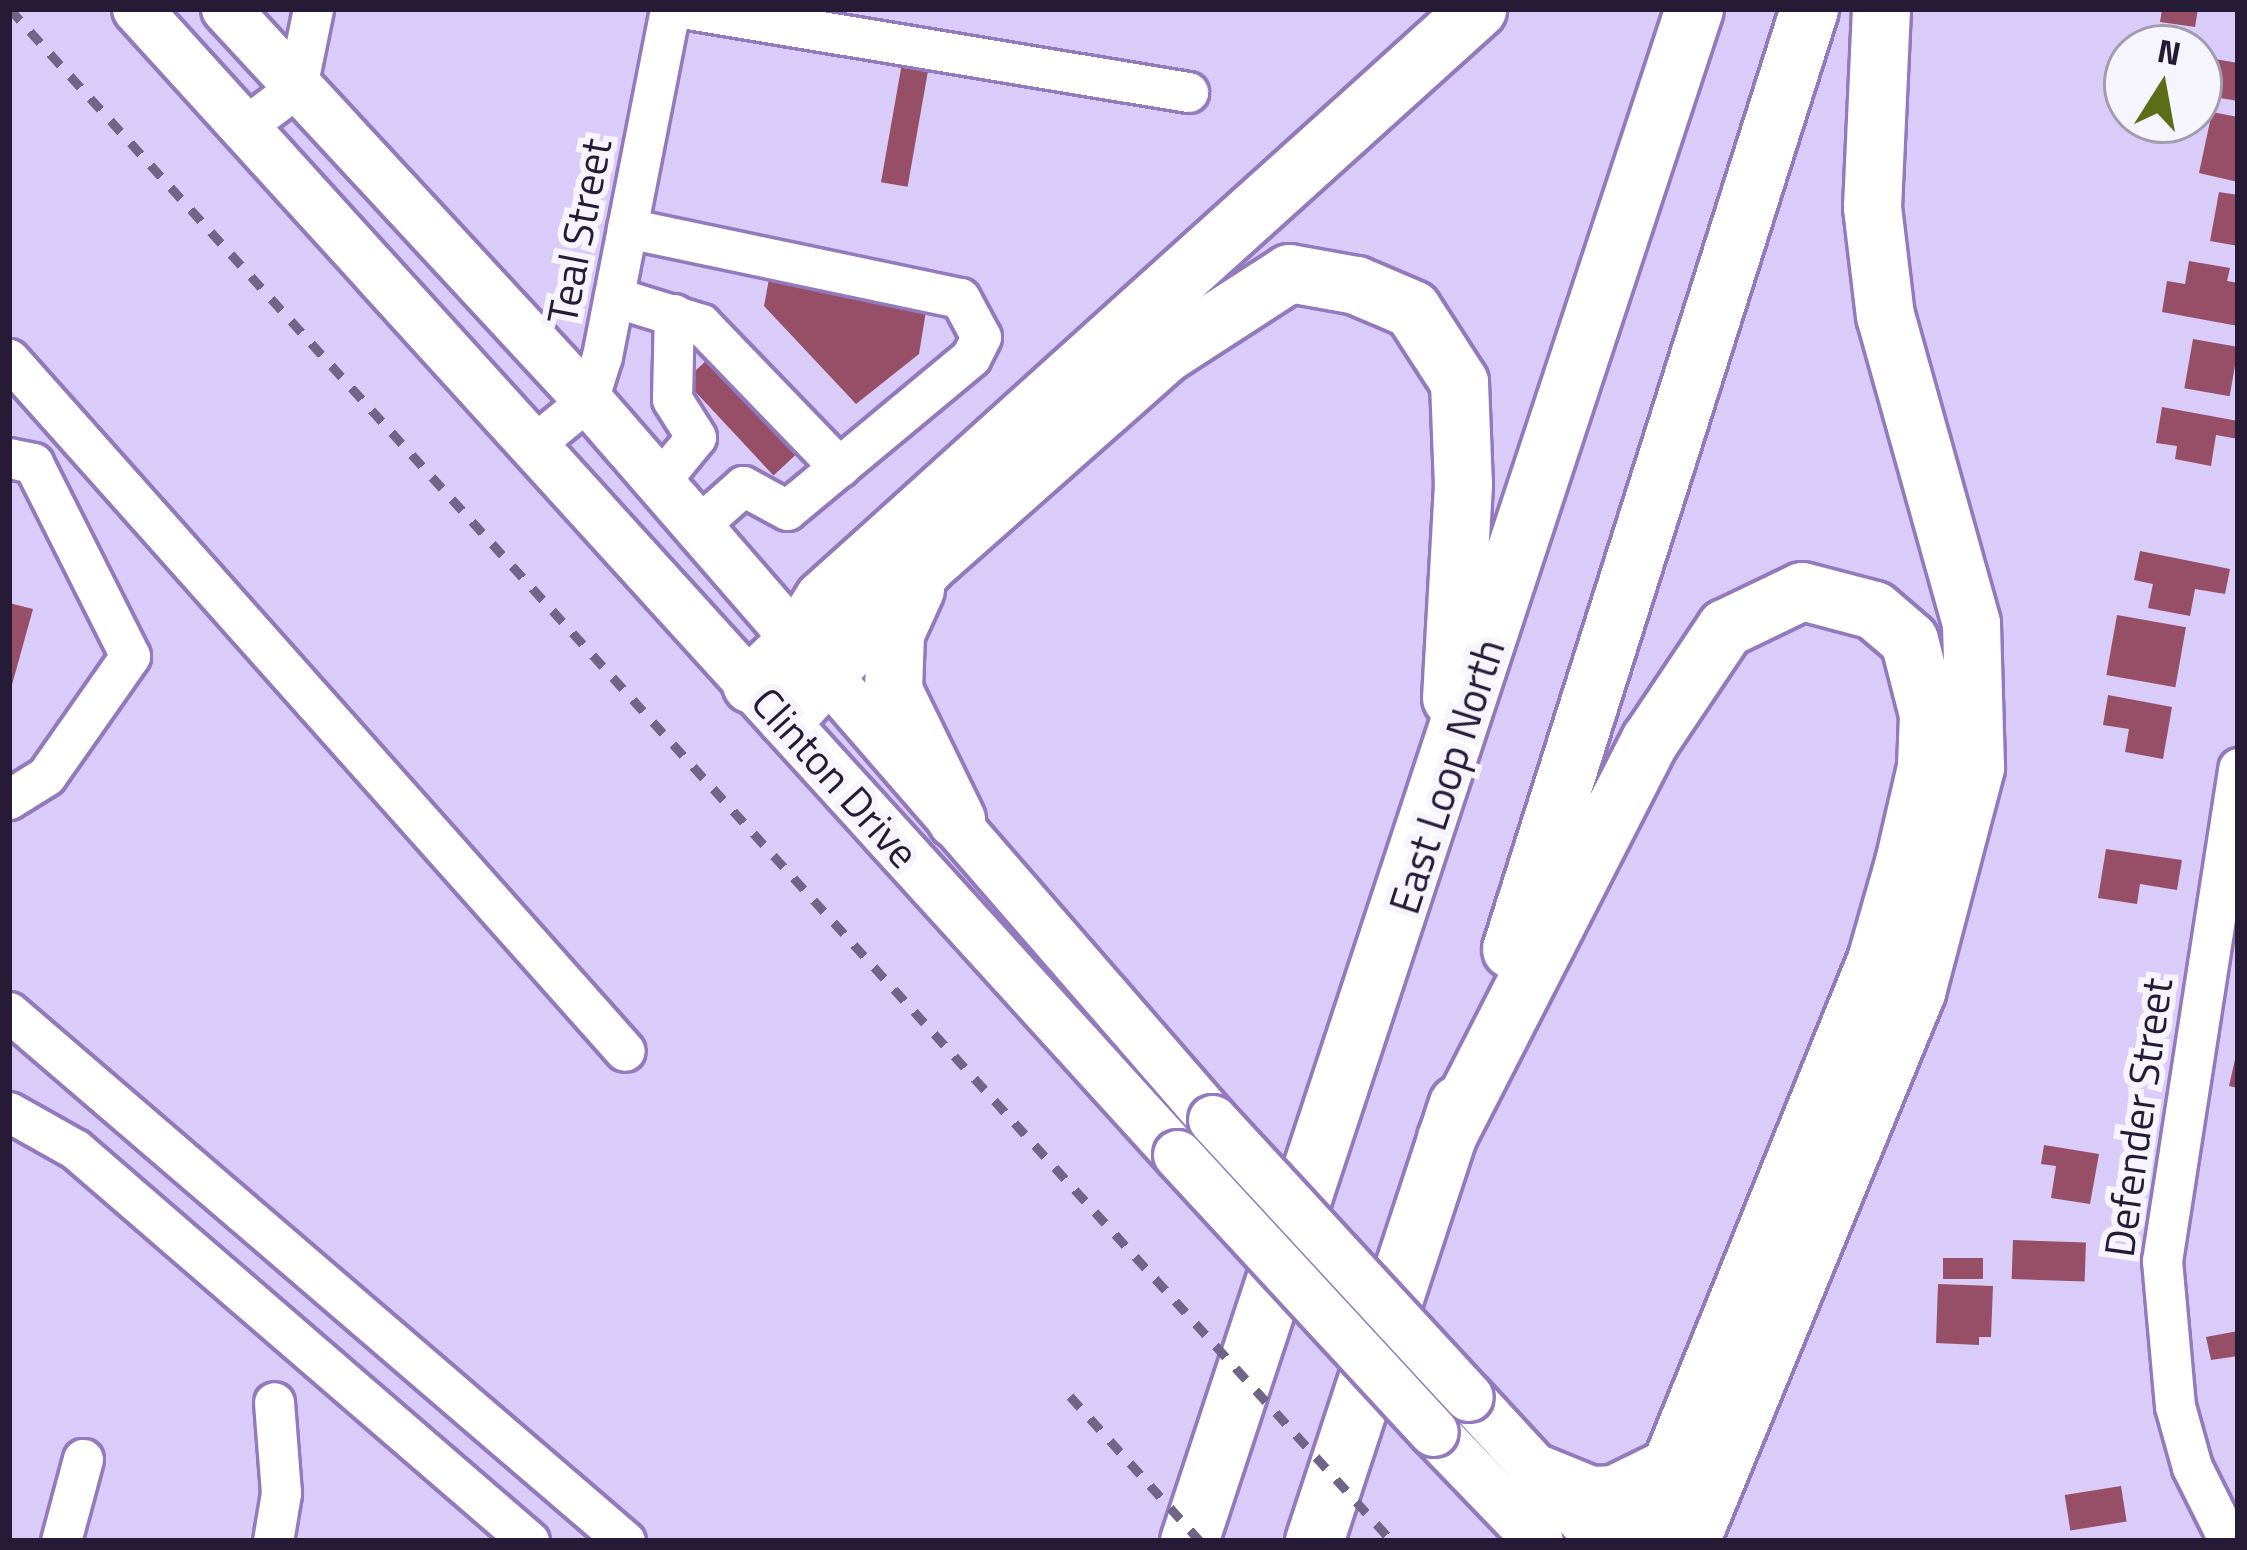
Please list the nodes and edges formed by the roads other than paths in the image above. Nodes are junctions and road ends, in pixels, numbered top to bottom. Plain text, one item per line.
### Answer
1 (137, 9) edge
2 (226, 9) edge
3 (313, 9) edge
4 (670, 9) edge
5 (688, 9) edge
6 (1477, 9) edge
7 (1694, 9) edge
8 (1809, 9) edge
9 (1882, 9) edge
10 (297, 87) junction
11 (1188, 92) dead end
12 (248, 125) junction
13 (627, 228) junction
14 (614, 296) junction
15 (674, 314) junction
16 (9, 359) edge
17 (588, 400) junction
18 (695, 437) junction
19 (532, 445) junction
20 (9, 458) edge
21 (839, 467) junction
22 (659, 482) junction
23 (738, 488) junction
24 (697, 526) junction
25 (927, 564) junction
26 (789, 680) junction
27 (2238, 768) edge
28 (1446, 781) junction
29 (9, 800) edge
30 (956, 819) junction
31 (2221, 977) edge
32 (9, 1012) edge
33 (625, 1051) dead end
34 (9, 1112) edge
35 (1446, 1138) junction
36 (274, 1402) dead end
37 (83, 1459) dead end
38 (1667, 1468) junction
39 (1539, 1474) junction
40 (2220, 1536) edge
41 (61, 1541) edge
42 (273, 1541) edge
43 (529, 1541) edge
44 (626, 1541) edge
45 (1189, 1541) edge
46 (1314, 1541) edge
47 (1539, 1541) edge
48 (1602, 1541) edge
49 (1640, 1541) edge
50 (1690, 1541) edge

1 - 12 main road, Clinton Drive
2 - 10 main road, Clinton Drive
3 - 10 street
4 - 13 street, Teal Street
5 - 11 street
6 - 26 highway
7 - 28 highway, East Loop North
8 - 35 highway
9 - 50 highway
10 - 12 street
10 - 17 main road, Clinton Drive
12 - 19 main road, Clinton Drive
13 - 14 street, Teal Street
13 - 21 street
14 - 15 street
14 - 17 street, Teal Street
15 - 18 street
15 - 21 street
16 - 33 street
17 - 19 street
17 - 22 main road, Clinton Drive
18 - 22 street
18 - 23 street
19 - 26 main road, Clinton Drive
20 - 29 street
21 - 23 street
22 - 24 main road, Clinton Drive
23 - 24 street
24 - 26 main road, Clinton Drive
25 - 26 highway
25 - 28 highway
25 - 30 highway
26 - 30 main road, Clinton Drive
26 - 47 main road, Clinton Drive, bridge
27 - 31 street, Defender Street
28 - 45 highway, East Loop North
30 - 39 main road, Clinton Drive, bridge
31 - 40 street, Defender Street
32 - 44 street
34 - 43 street
35 - 38 highway
35 - 46 highway
36 - 42 street
37 - 41 street
38 - 39 highway
38 - 49 highway
39 - 48 main road, Clinton Drive

